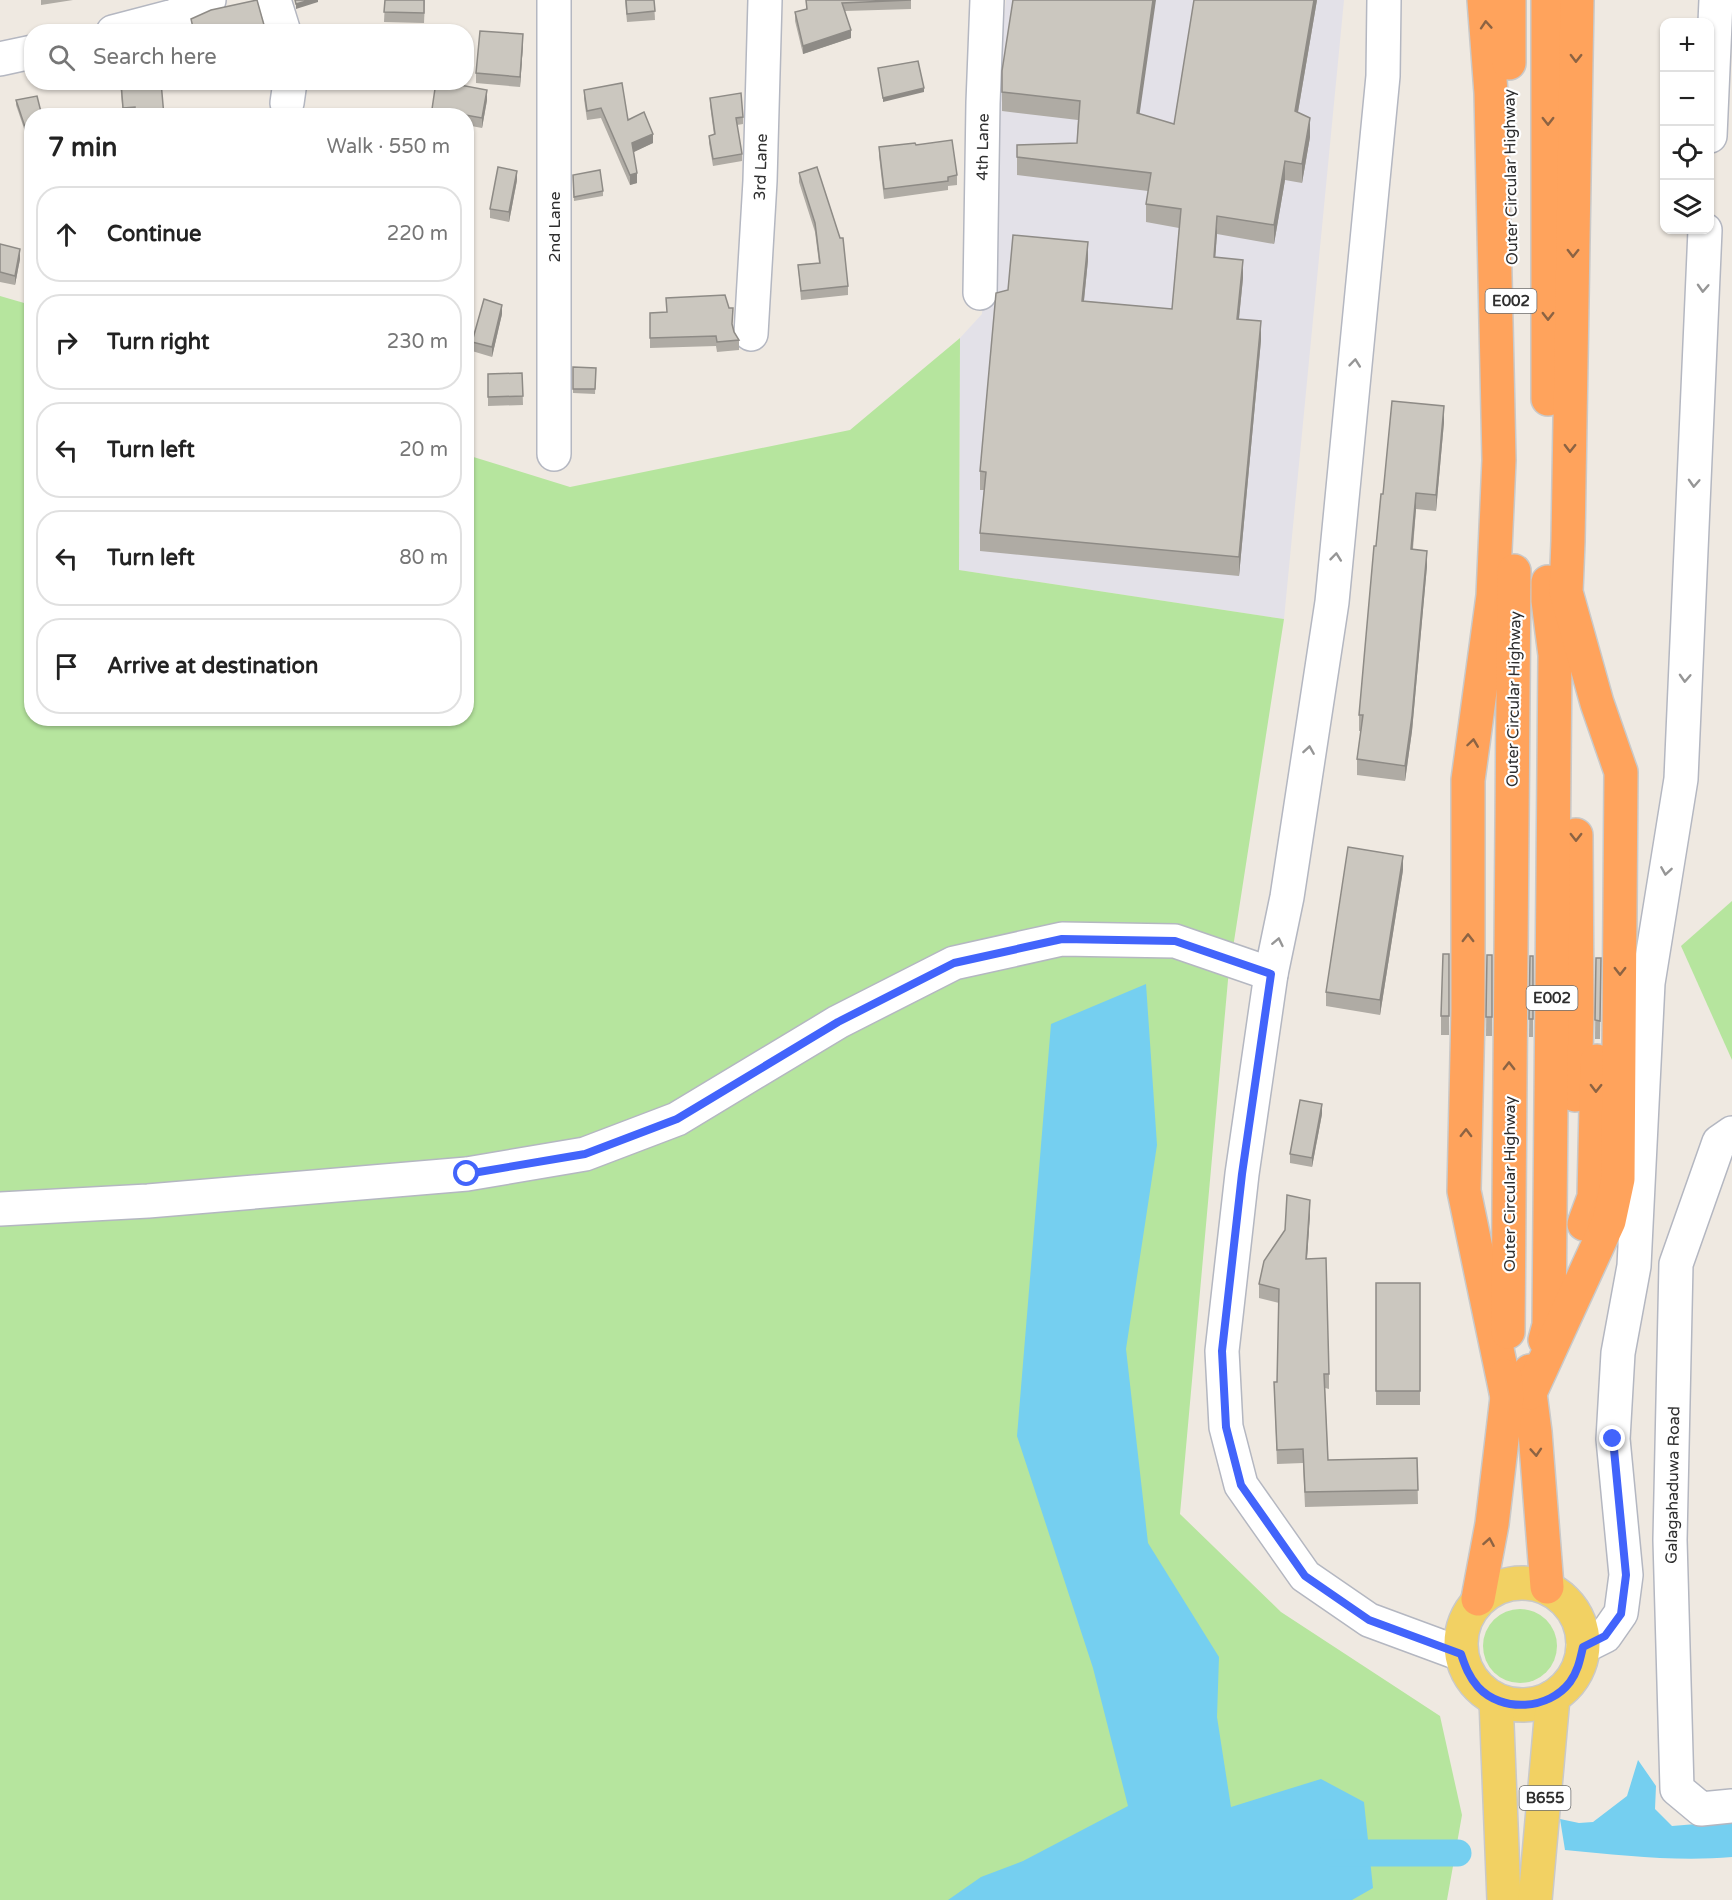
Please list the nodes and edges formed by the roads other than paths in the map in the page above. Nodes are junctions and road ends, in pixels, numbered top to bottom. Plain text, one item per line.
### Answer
1 (209, 0) edge
2 (274, 0) edge
3 (554, 0) edge
4 (765, 0) edge
5 (987, 0) edge
6 (1384, 0) edge
7 (1484, 0) edge
8 (1509, 0) edge
9 (1548, 0) edge
10 (1577, 0) edge
11 (1716, 0) edge
12 (144, 24) edge
13 (282, 24) edge
14 (24, 54) edge
15 (0, 59) edge
16 (1710, 126) edge
17 (1705, 234) edge
18 (980, 293) dead end
19 (752, 334) dead end
20 (554, 454) dead end
21 (1557, 596) junction
22 (1555, 655) junction
23 (1271, 974) junction
24 (1732, 1132) edge
25 (0, 1209) edge
26 (1564, 1278) junction
27 (1549, 1325) junction
28 (1519, 1395) junction
29 (1547, 1587) junction
30 (1478, 1599) junction
31 (1583, 1647) junction
32 (1461, 1654) junction
33 (1554, 1697) junction
34 (1496, 1700) junction
35 (1732, 1806) edge
36 (1504, 1900) edge
37 (1535, 1900) edge

1 - 12 street
2 - 13 street
3 - 20 street, 2nd Lane
4 - 19 street, 3rd Lane
5 - 18 street, 4th Lane
23 -> 6 street
28 -> 7 highway
28 -> 8 highway, Outer Circular Highway / E002
9 -> 21 highway, E002
10 -> 21 highway
11 - 16 street
14 - 15 street
17 -> 31 street
21 - 22 highway, E002
21 -> 26 highway
21 - 28 highway
21 -> 28 highway
22 -> 26 highway
22 - 27 highway, E002
23 - 25 street
23 - 32 street
24 - 35 street, Galagahaduwa Road
26 - 27 highway
27 - 28 highway, E002
28 -> 29 highway
30 -> 28 highway
29 - 30 main road
29 - 31 main road
30 - 32 main road
31 - 33 main road
32 - 34 main road
33 - 34 main road
33 - 37 main road, B655
34 - 36 main road, B655

